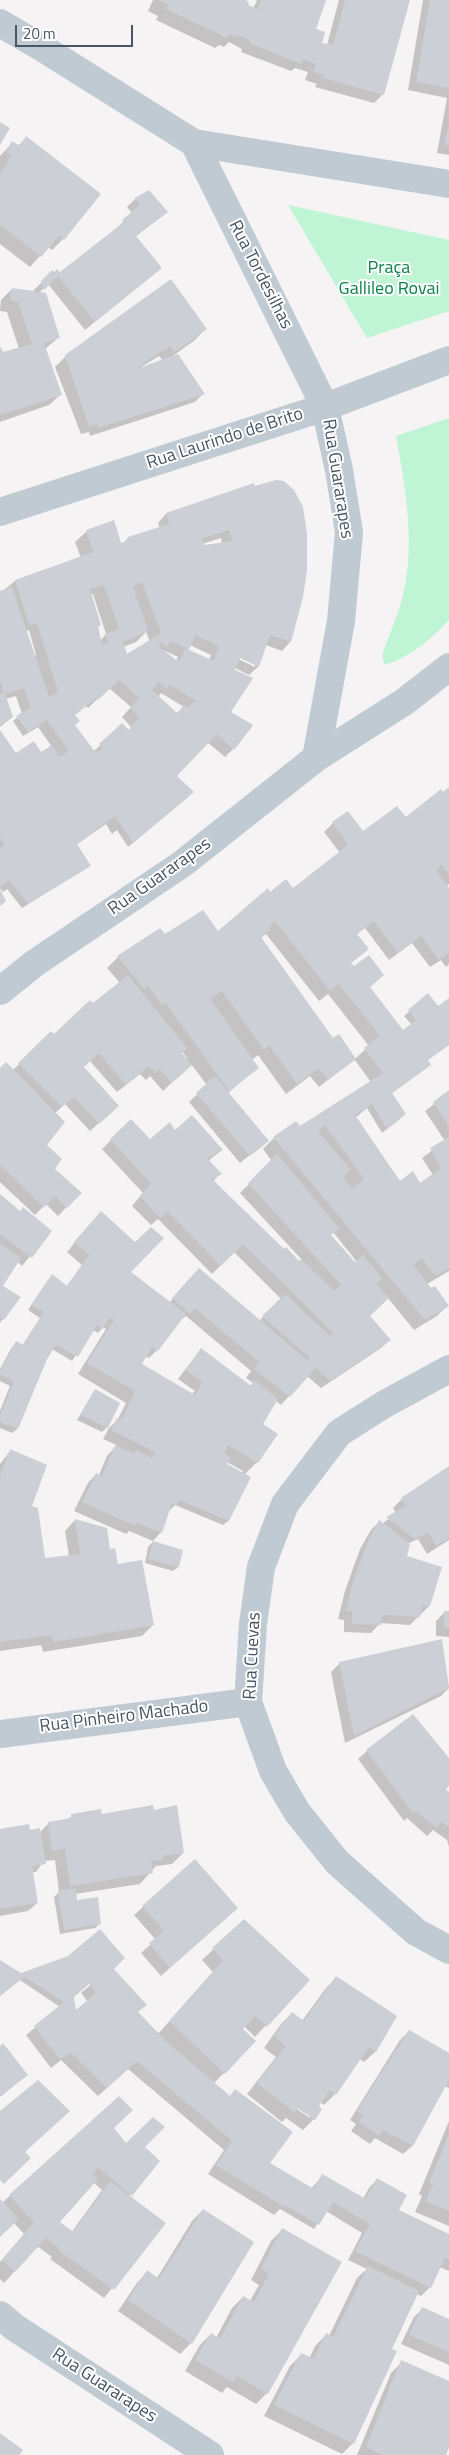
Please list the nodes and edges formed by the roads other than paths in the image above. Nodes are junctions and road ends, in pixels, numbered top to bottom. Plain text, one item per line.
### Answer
1 (0, 24) edge
2 (194, 143) junction
3 (449, 184) edge
4 (449, 360) edge
5 (326, 407) junction
6 (0, 512) edge
7 (449, 667) edge
8 (316, 758) junction
9 (0, 991) edge
10 (449, 1369) edge
11 (248, 1702) junction
12 (0, 1734) edge
13 (449, 1950) edge
14 (0, 2315) edge
15 (210, 2455) edge

1 - 2 street
2 - 3 street
2 - 5 street, Rua Tordesilhas
4 - 5 street, Rua Laurindo de Brito
5 - 6 street, Rua Laurindo de Brito
5 - 8 street, Rua Guararapes
7 - 8 street, Rua Guararapes
8 - 9 street, Rua Guararapes
10 - 11 street, Rua Cuevas
11 - 12 street, Rua Pinheiro Machado
11 - 13 street, Rua Cuevas
14 - 15 street, Rua Guararapes

